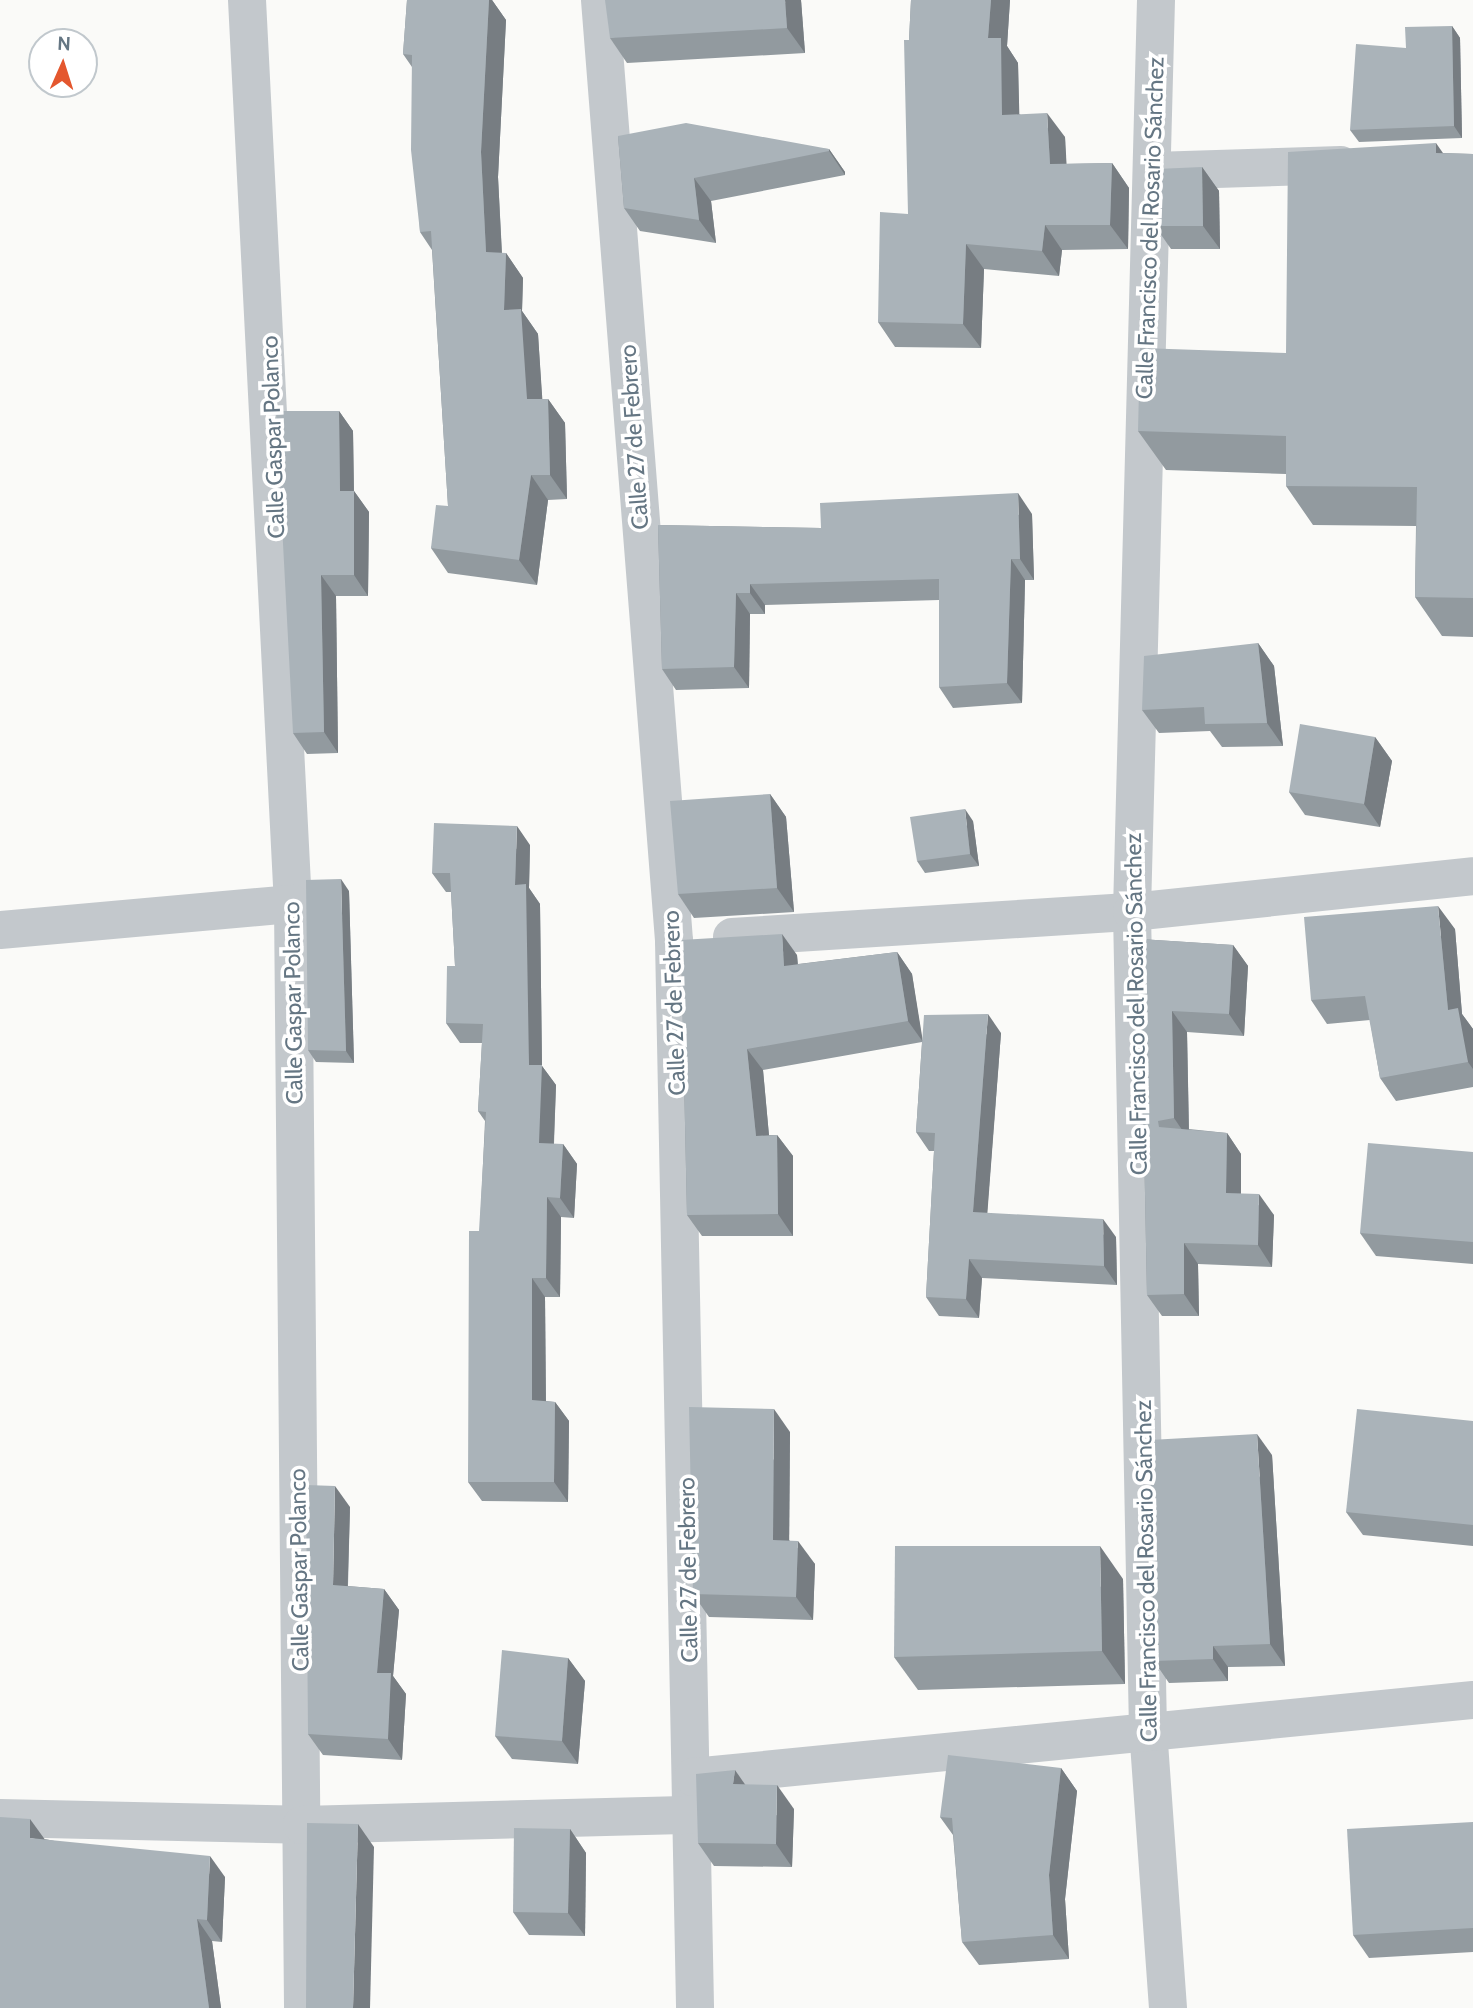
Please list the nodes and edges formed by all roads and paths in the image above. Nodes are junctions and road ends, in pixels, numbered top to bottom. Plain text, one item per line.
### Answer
1 (247, 0) edge
2 (600, 0) edge
3 (1156, 0) edge
4 (1379, 163) edge
5 (1151, 171) junction
6 (1473, 876) edge
7 (293, 904) junction
8 (1132, 912) junction
9 (0, 930) edge
10 (674, 941) junction
11 (1473, 1700) edge
12 (1149, 1728) junction
13 (693, 1777) junction
14 (694, 1815) junction
15 (0, 1818) edge
16 (302, 1825) junction
17 (303, 2008) edge
18 (695, 2008) edge
19 (1168, 2008) edge

1 - 7 street, Calle Gaspar Polanco
2 - 10 street, Calle 27 de Febrero
3 - 5 street, Calle Francisco del Rosario Sánchez
4 - 5 street
5 - 8 street, Calle Francisco del Rosario Sánchez
6 - 8 street
7 - 9 street
7 - 16 street, Calle Gaspar Polanco
8 - 10 street
8 - 12 street, Calle Francisco del Rosario Sánchez
10 - 13 street, Calle 27 de Febrero
11 - 12 street
12 - 13 street
12 - 19 street, Calle Francisco del Rosario Sánchez
13 - 14 street, Calle 27 de Febrero
14 - 16 street
14 - 18 street, Calle 27 de Febrero
15 - 16 street
16 - 17 street, Calle Gaspar Polanco

